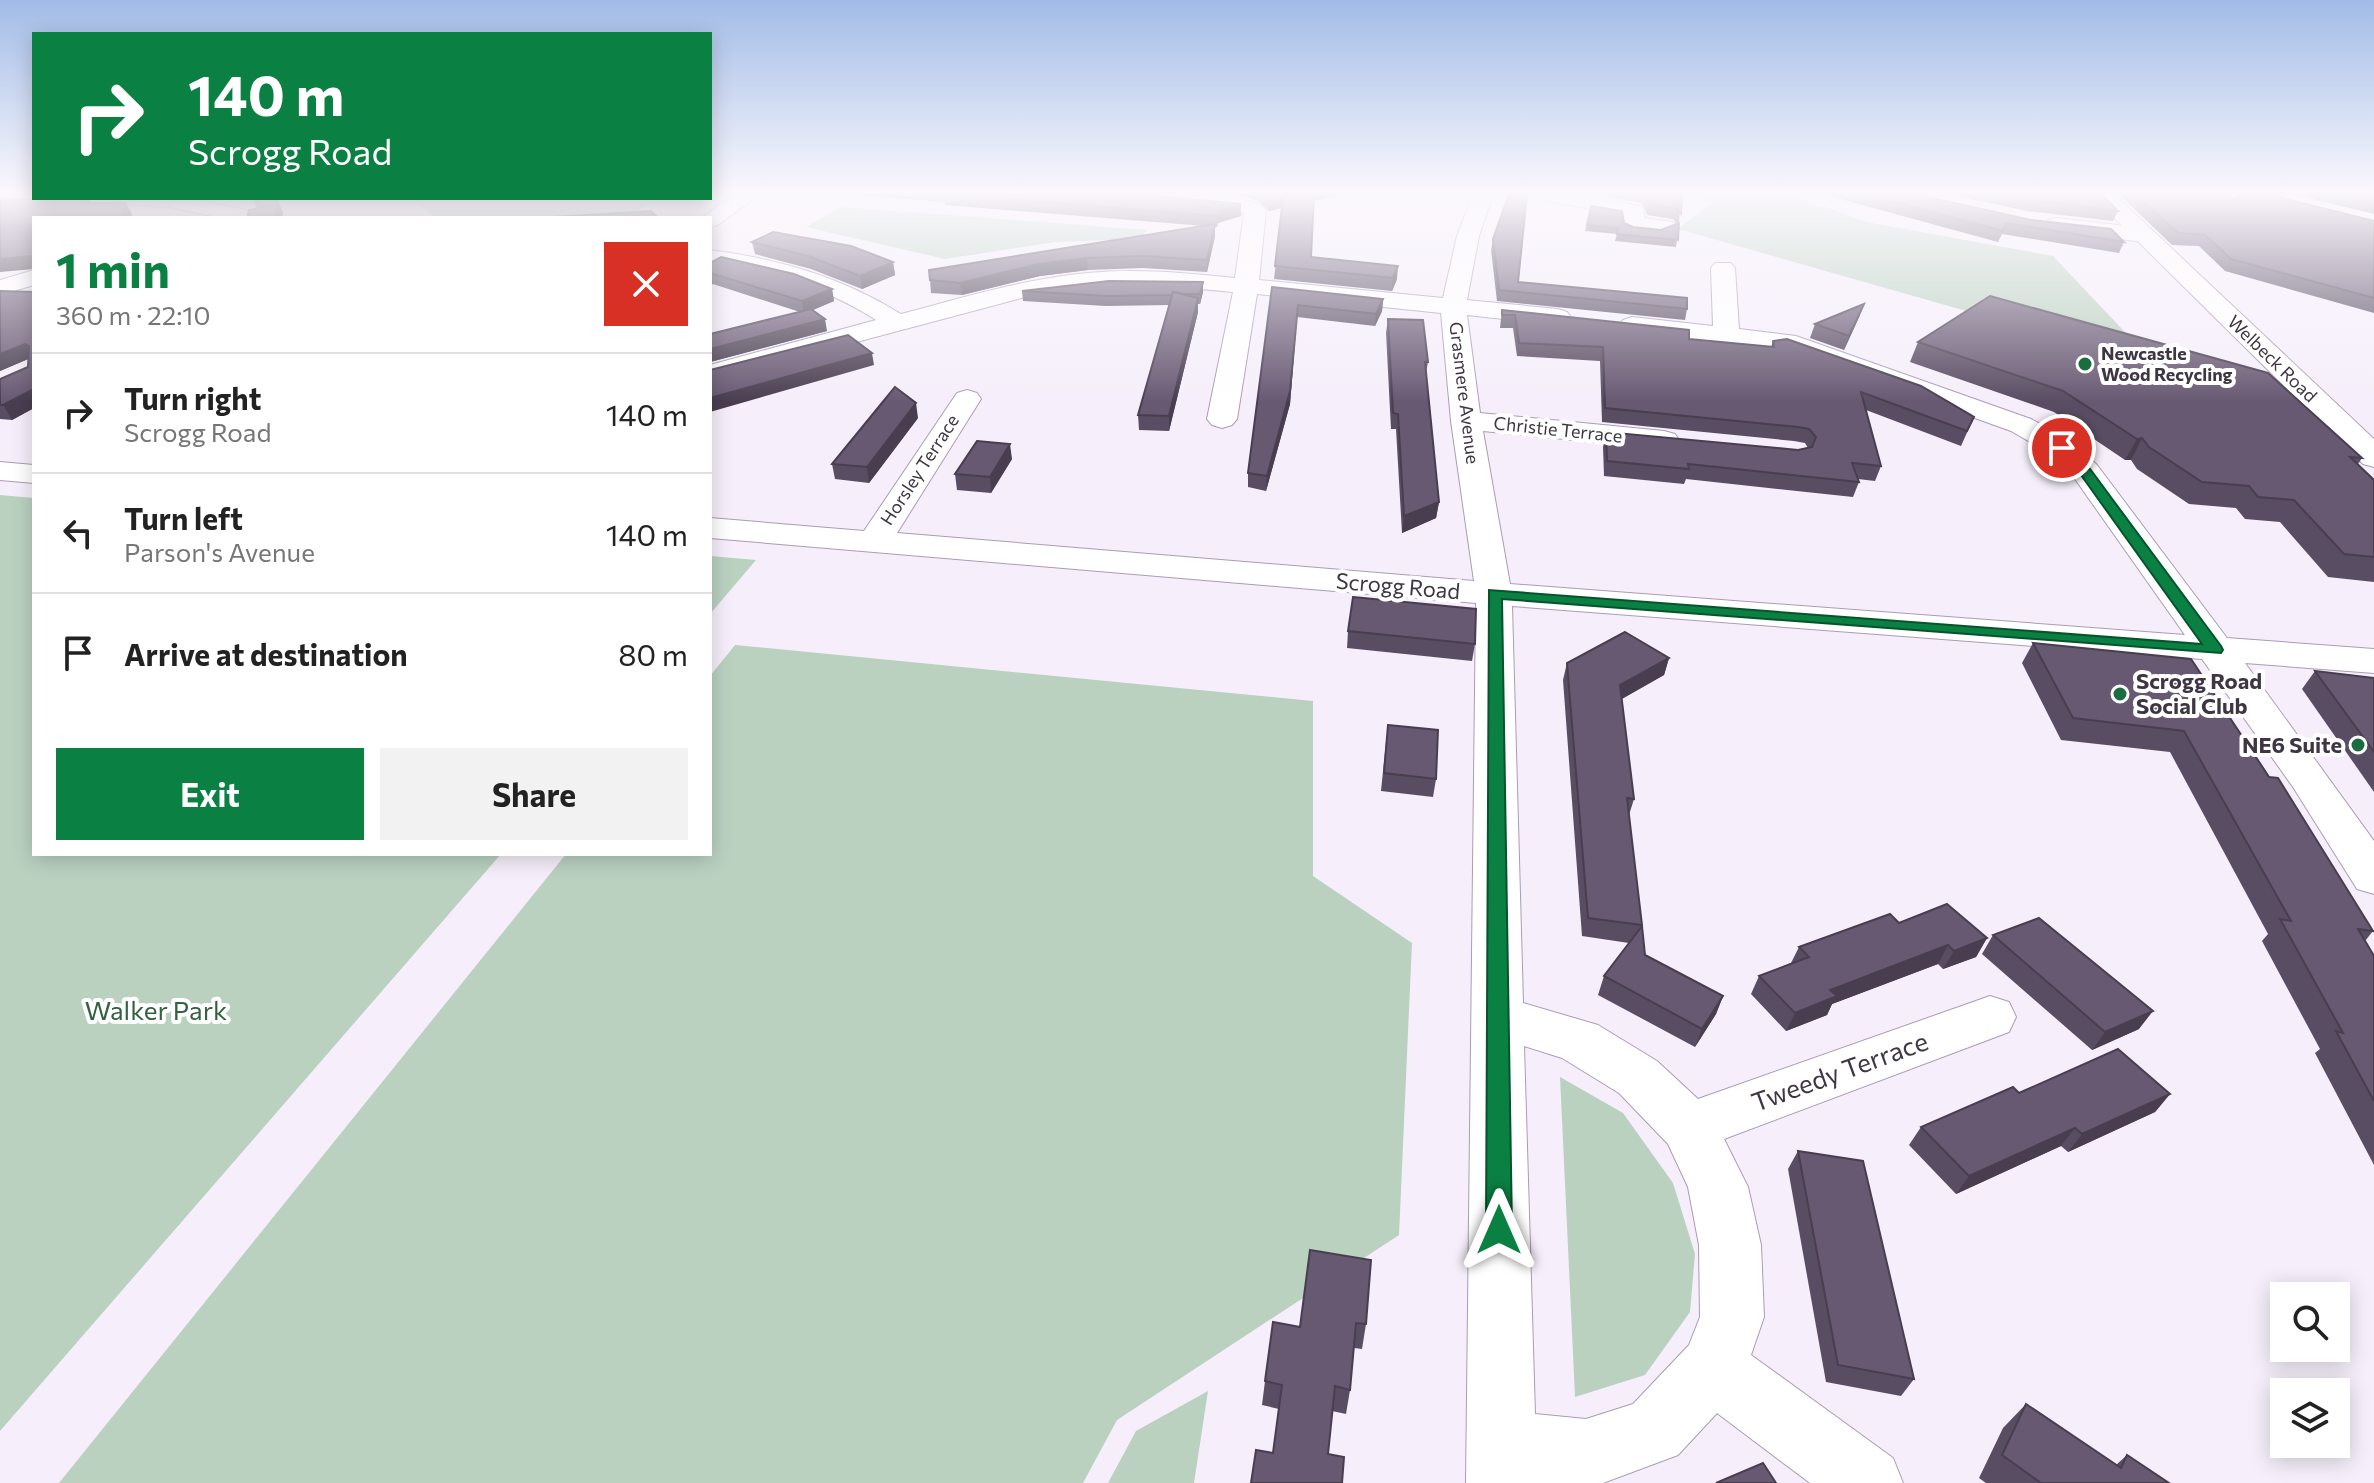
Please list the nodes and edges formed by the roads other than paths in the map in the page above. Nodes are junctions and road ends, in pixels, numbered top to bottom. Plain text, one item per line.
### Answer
1 (758, 263) edge
2 (1249, 263) edge
3 (1462, 263) edge
4 (2173, 263) edge
5 (1723, 268) dead end
6 (32, 278) edge
7 (1246, 285) junction
8 (0, 288) edge
9 (1453, 307) junction
10 (898, 323) junction
11 (1726, 334) junction
12 (712, 372) edge
13 (967, 399) dead end
14 (1222, 419) dead end
15 (1466, 421) junction
16 (1699, 444) edge
17 (2374, 457) edge
18 (0, 471) edge
19 (32, 474) edge
20 (712, 528) edge
21 (874, 542) junction
22 (1494, 594) junction
23 (2215, 650) junction
24 (2374, 661) edge
25 (2374, 877) edge
26 (1497, 1016) junction
27 (1990, 1017) dead end
28 (1689, 1127) junction
29 (1713, 1368) junction
30 (1501, 1464) edge
31 (1868, 1483) edge

1 - 10 street
2 - 7 street
3 - 9 street, Grasmere Avenue
4 - 17 main road, Welbeck Road
5 - 11 street
6 - 8 street
7 - 9 street
7 - 10 street
7 - 14 street
9 - 11 street
9 - 15 street, Grasmere Avenue
10 - 12 street
11 - 23 street
13 - 21 street, Horsley Terrace
15 - 16 street, Christie Terrace
15 - 22 street, Grasmere Avenue
18 - 19 street
20 - 21 street, Scrogg Road
21 - 22 street, Scrogg Road
22 - 23 street, Scrogg Road
22 - 26 street, Grasmere Avenue
23 - 24 street, Scrogg Road
23 - 25 street
26 - 28 street
26 - 30 street, Grasmere Avenue
27 - 28 street, Tweedy Terrace
28 - 29 street
29 - 30 street
29 - 31 street

